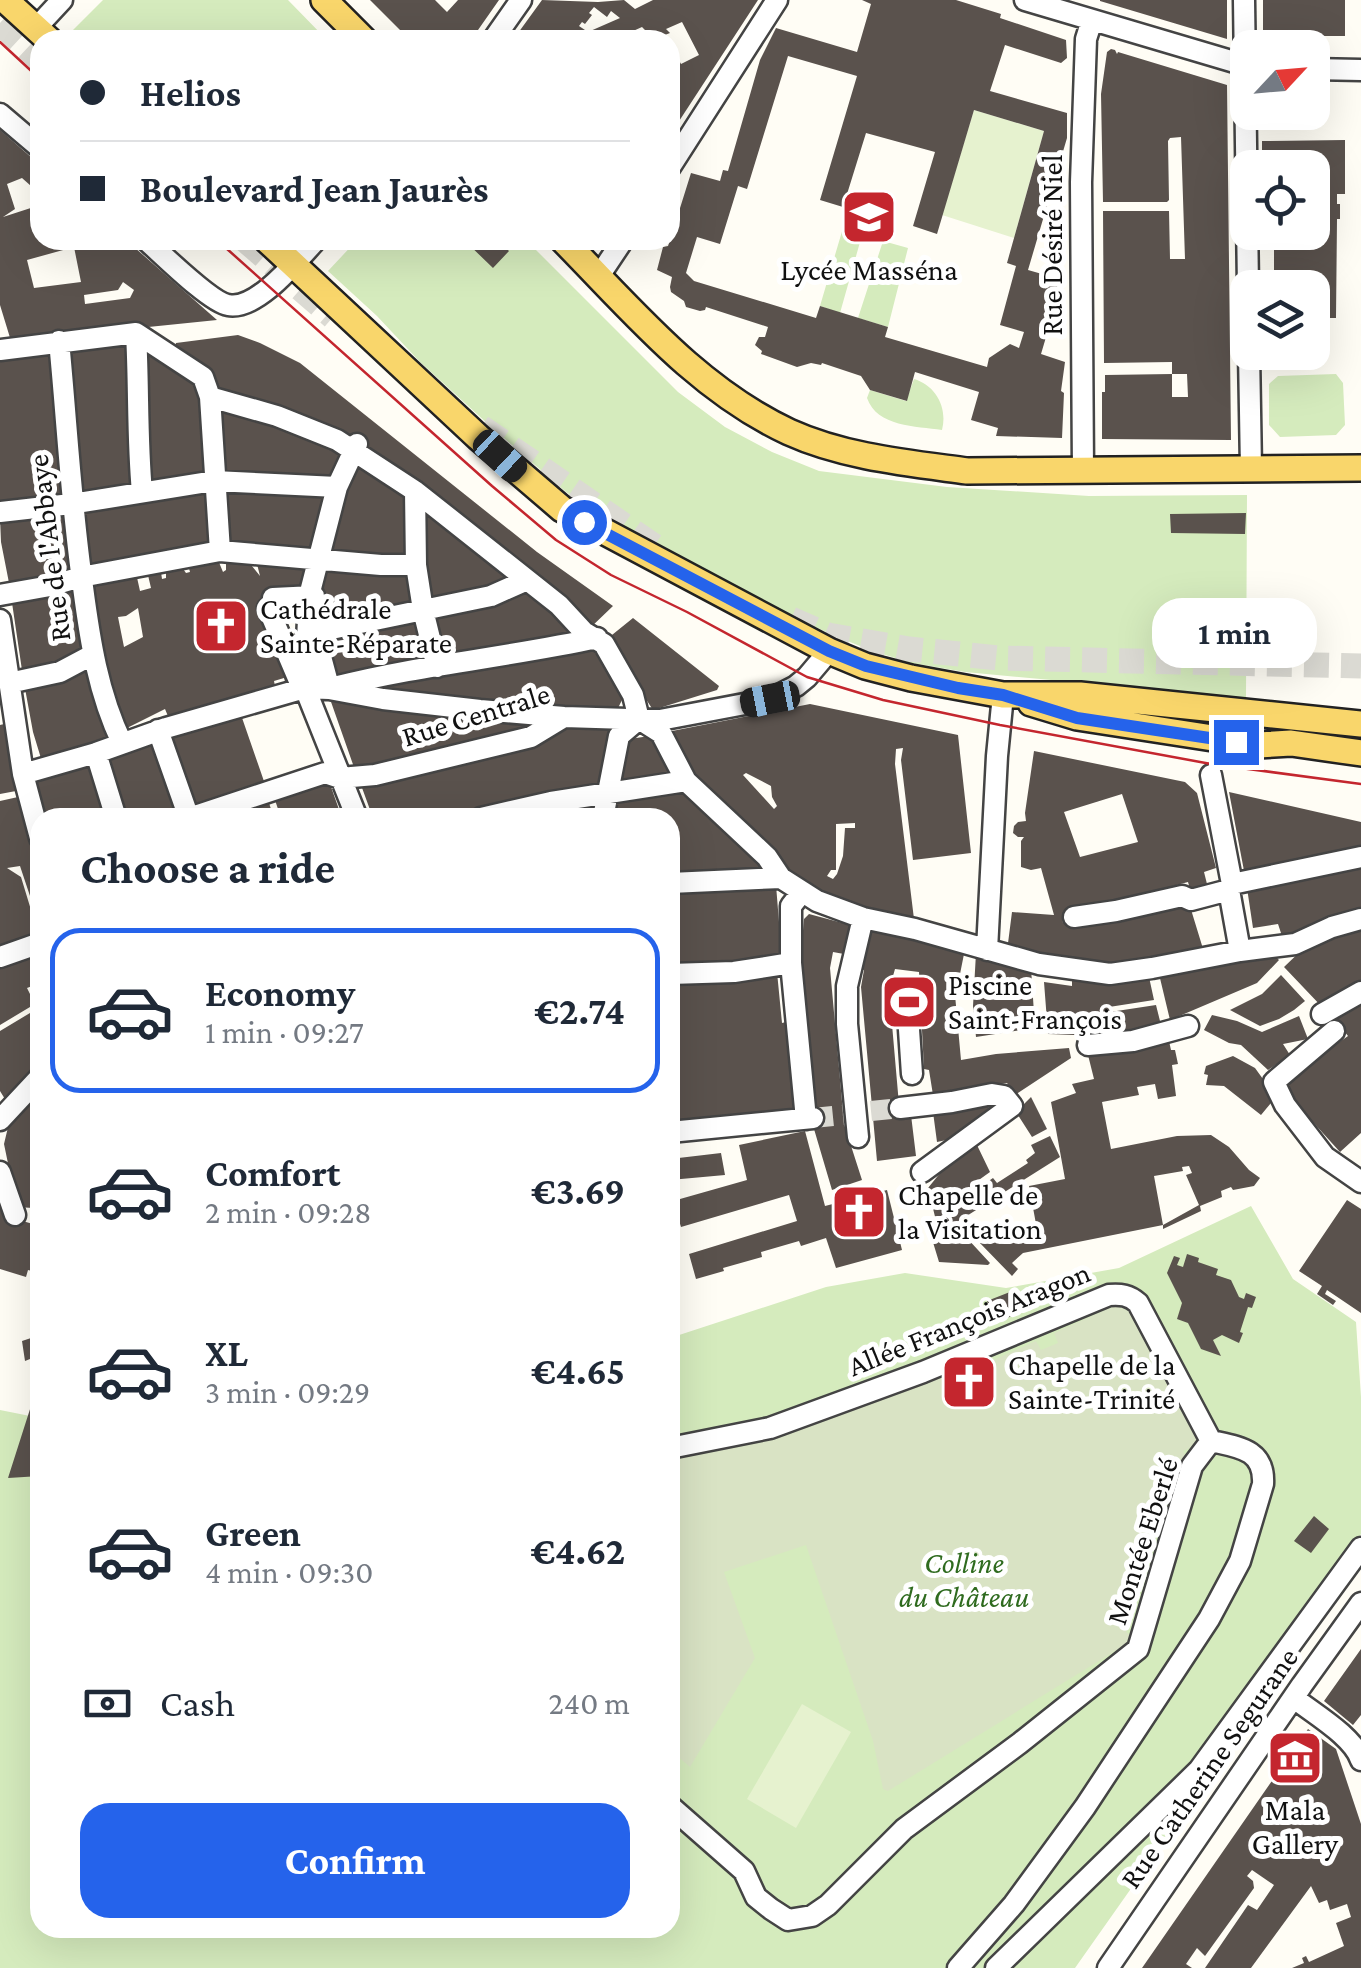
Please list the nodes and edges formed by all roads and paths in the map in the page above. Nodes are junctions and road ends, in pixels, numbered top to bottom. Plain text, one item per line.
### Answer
1 (5, 0) edge
2 (62, 0) edge
3 (324, 0) edge
4 (521, 0) edge
5 (776, 0) edge
6 (1025, 0) edge
7 (1244, 0) edge
8 (1092, 20) junction
9 (39, 30) edge
10 (45, 30) edge
11 (354, 30) edge
12 (500, 30) edge
13 (1245, 30) edge
14 (1230, 60) edge
15 (1330, 69) edge
16 (1361, 70) edge
17 (0, 114) edge
18 (1247, 130) edge
19 (30, 140) edge
20 (680, 151) edge
21 (157, 250) edge
22 (277, 250) edge
23 (306, 250) edge
24 (573, 250) edge
25 (616, 250) edge
26 (292, 265) junction
27 (1248, 270) edge
28 (599, 276) junction
29 (136, 334) junction
30 (59, 341) junction
31 (0, 350) edge
32 (1249, 370) edge
33 (210, 397) junction
34 (355, 447) junction
35 (1361, 468) edge
36 (1251, 470) junction
37 (1083, 471) junction
38 (214, 481) junction
39 (337, 487) junction
40 (415, 491) junction
41 (142, 492) junction
42 (71, 504) junction
43 (0, 512) edge
44 (220, 551) junction
45 (318, 558) junction
46 (416, 565) junction
47 (81, 577) junction
48 (527, 580) junction
49 (0, 595) edge
50 (310, 596) junction
51 (422, 610) junction
52 (0, 620) edge
53 (312, 633) junction
54 (597, 638) junction
55 (829, 651) junction
56 (92, 654) junction
57 (437, 667) junction
58 (9, 682) junction
59 (305, 685) junction
60 (328, 689) junction
61 (1003, 695) junction
62 (1086, 707) dead end
63 (7, 711) edge
64 (564, 718) junction
65 (639, 720) junction
66 (1361, 724) edge
67 (1240, 725) junction
68 (158, 730) junction
69 (122, 742) junction
70 (1291, 743) junction
71 (96, 753) junction
72 (1361, 753) edge
73 (23, 774) junction
74 (1211, 775) dead end
75 (340, 778) junction
76 (686, 781) junction
77 (608, 793) junction
78 (32, 808) edge
79 (113, 808) edge
80 (185, 808) edge
81 (219, 808) edge
82 (353, 808) edge
83 (532, 808) edge
84 (605, 808) edge
85 (1361, 858) edge
86 (781, 878) junction
87 (680, 883) edge
88 (1231, 888) junction
89 (802, 892) junction
90 (1074, 917) dead end
91 (862, 918) junction
92 (1361, 919) edge
93 (30, 946) edge
94 (1240, 951) junction
95 (996, 953) junction
96 (0, 957) edge
97 (792, 963) junction
98 (680, 974) edge
99 (1361, 992) edge
100 (908, 1015) dead end
101 (1188, 1026) dead end
102 (1088, 1045) dead end
103 (912, 1074) dead end
104 (30, 1087) edge
105 (900, 1108) tunnel mouth
106 (1, 1116) edge
107 (680, 1131) edge
108 (858, 1137) dead end
109 (0, 1172) edge
110 (922, 1172) dead end
111 (1361, 1182) edge
112 (16, 1215) dead end
113 (1211, 1441) junction
114 (680, 1446) edge
115 (1361, 1548) edge
116 (1361, 1603) edge
117 (1294, 1698) junction
118 (1361, 1760) edge
119 (680, 1815) edge
120 (964, 1960) edge
121 (996, 1968) edge
122 (1108, 1968) edge

1 - 9 main road
2 - 10 street
3 - 11 main road
4 - 12 street
5 - 20 street
6 - 8 street
7 - 13 street
8 - 14 street
8 - 37 street, Rue Désiré Niel
15 - 16 street
17 - 19 street
18 - 27 street
21 - 26 street
22 - 26 main road
23 - 26 street
24 - 28 main road
25 - 28 street
26 - 55 main road
28 - 37 main road
29 - 30 street
29 - 33 street
29 - 41 street
30 - 31 street
30 - 42 street, Rue de l'Abbaye
32 - 36 street
33 - 34 street
33 - 38 street
34 - 39 street
34 - 40 street
35 - 36 main road
36 - 37 main road
38 - 39 street
38 - 41 street
38 - 44 street
39 - 45 street
40 - 46 street
40 - 48 street
41 - 42 street
42 - 43 street
42 - 47 street, Rue de l'Abbaye
44 - 45 street
44 - 47 street
45 - 46 street
45 - 50 street
46 - 51 street
47 - 49 street
47 - 56 street, Rue de l'Abbaye
48 - 51 street
48 - 54 street
50 - 53 street
50 - 59 street
51 - 53 street
51 - 57 street
52 - 58 street
53 - 59 street
54 - 57 street
54 - 65 street
55 - 61 main road
55 - 65 street, Rue Centrale
56 - 58 street
56 - 69 street, Rue de l'Abbaye
57 - 60 street
58 - 63 street
59 - 60 street
59 - 68 street
59 - 75 street
60 - 64 street
61 - 66 main road
61 - 70 main road
61 - 95 street
62 - 67 main road
63 - 73 street
64 - 65 street, Rue Centrale
64 - 75 street, Rue Centrale
65 - 76 street
65 - 77 street
66 - 67 main road
67 - 70 main road
68 - 69 street
68 - 80 street
69 - 71 street
70 - 72 main road
71 - 73 street
71 - 79 street
73 - 78 street
74 - 88 street
75 - 81 street, Rue Centrale
75 - 82 street
76 - 77 street
76 - 86 street
77 - 83 street
77 - 84 street
85 - 88 street
86 - 87 street
86 - 89 street
88 - 90 street
88 - 94 street
89 - 91 street
89 - 97 street
91 - 95 street
91 - 108 street
92 - 94 street
93 - 96 street
94 - 95 street
97 - 98 street
97 - 107 street
99 - 111 street
100 - 103 street
101 - 102 street
104 - 106 street
105 - 110 street
109 - 112 street
113 - 114 street, Allée François Aragon
113 - 119 street, Montée Eberlé
113 - 120 street, Montée Eberlé
115 - 121 street
116 - 117 street, Rue Catherine Segurane
117 - 118 street
117 - 122 street, Rue Catherine Segurane

